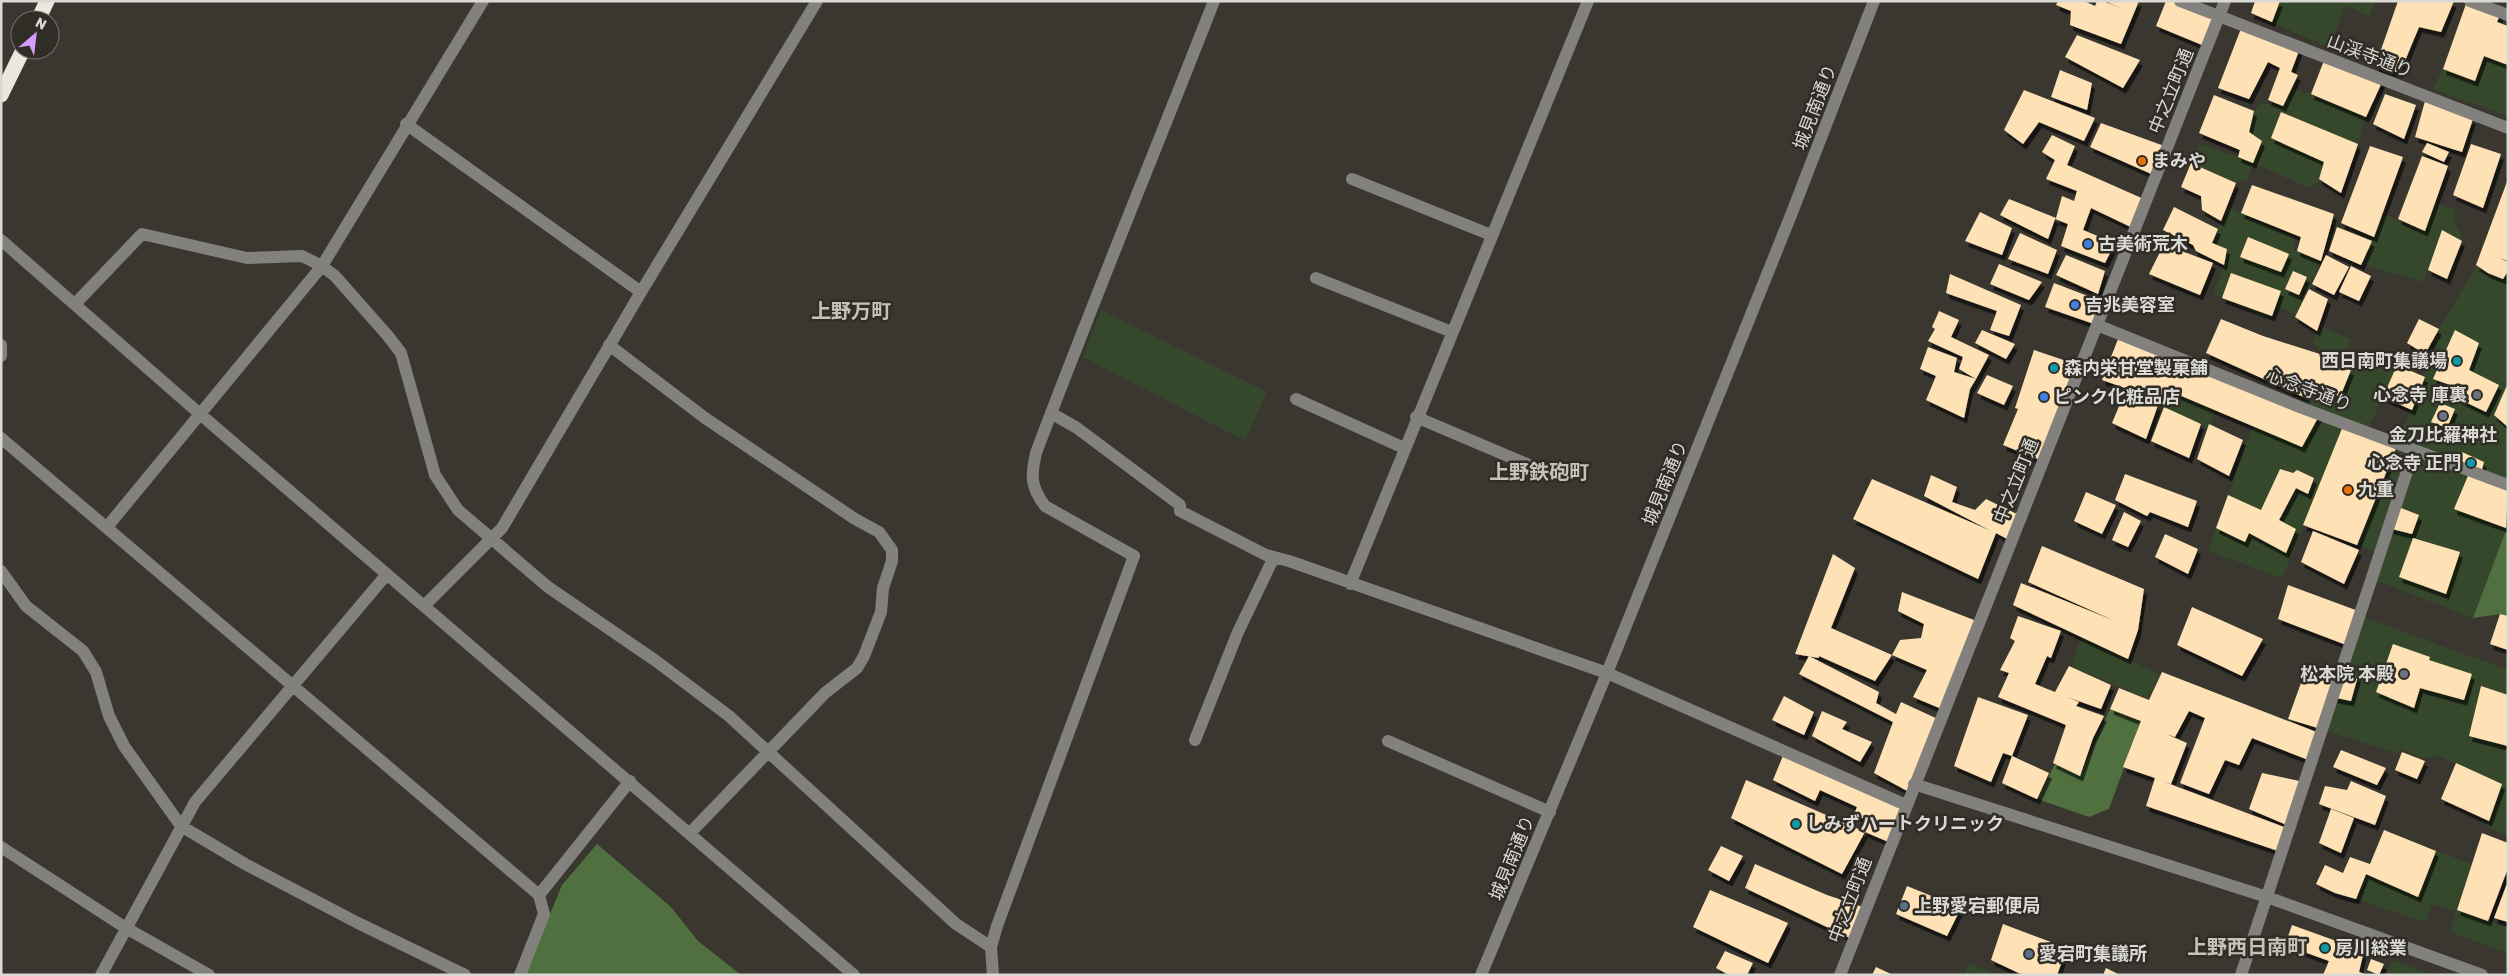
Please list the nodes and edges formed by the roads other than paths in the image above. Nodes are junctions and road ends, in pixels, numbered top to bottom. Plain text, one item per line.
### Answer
1 (483, 1) edge
2 (817, 1) edge
3 (1214, 1) edge
4 (1588, 1) edge
5 (1874, 1) edge
6 (2180, 1) edge
7 (2225, 1) edge
8 (2470, 1) edge
9 (2508, 15) edge
10 (2219, 17) junction
11 (18, 60) edge
12 (1, 95) edge
13 (406, 124) junction
14 (2508, 128) edge
15 (1352, 179) dead end
16 (1491, 235) junction
17 (1, 240) edge
18 (322, 266) junction
19 (1316, 278) dead end
20 (641, 292) junction
21 (75, 304) junction
22 (2097, 325) junction
23 (1452, 332) junction
24 (1, 345) edge
25 (610, 346) junction
26 (1, 356) edge
27 (1296, 399) dead end
28 (1051, 413) junction
29 (200, 414) junction
30 (1416, 417) junction
31 (1, 438) edge
32 (1404, 448) junction
33 (2414, 450) junction
34 (1548, 473) dead end
35 (2508, 486) edge
36 (107, 527) junction
37 (491, 540) junction
38 (1274, 557) junction
39 (1, 571) edge
40 (387, 574) junction
41 (1350, 584) junction
42 (425, 605) junction
43 (1607, 673) junction
44 (293, 686) junction
45 (1195, 740) dead end
46 (1388, 741) dead end
47 (768, 754) junction
48 (630, 781) junction
49 (1914, 784) junction
50 (1906, 805) junction
51 (1550, 812) junction
52 (181, 826) junction
53 (690, 833) junction
54 (1, 847) edge
55 (539, 895) junction
56 (2267, 897) junction
57 (126, 928) junction
58 (991, 947) junction
59 (101, 975) edge
60 (209, 975) edge
61 (465, 975) edge
62 (520, 975) edge
63 (854, 975) edge
64 (993, 975) edge
65 (1481, 975) edge
66 (1840, 975) edge
67 (2241, 975) edge
68 (2482, 975) edge

1 - 13 street
2 - 20 street
3 - 28 street
4 - 16 street
5 - 43 street, 城見南通り
6 - 10 street, 山渓寺通り
7 - 10 street, 中之立町通
8 - 9 street
10 - 14 street, 山渓寺通り
10 - 22 street, 中之立町通
11 - 12 highway
13 - 18 street
13 - 20 street
15 - 16 street
16 - 23 street
17 - 21 street
18 - 21 street
18 - 29 street
18 - 37 street
19 - 23 street
20 - 25 street
21 - 29 street
22 - 33 street, 心念寺通り
22 - 49 street, 中之立町通
23 - 30 street
24 - 26 street
25 - 37 street
25 - 47 street
27 - 32 street
28 - 38 street
28 - 58 street
29 - 36 street
29 - 40 street
30 - 32 street
30 - 34 street
31 - 36 street
32 - 41 street
33 - 35 street, 心念寺通り
33 - 56 street
36 - 44 street
37 - 42 street
37 - 47 street
38 - 41 street
38 - 45 street
39 - 52 street
40 - 42 street
40 - 44 street
41 - 43 street
42 - 48 street
43 - 50 street
43 - 51 street, 城見南通り
44 - 52 street
44 - 55 street
46 - 51 street
47 - 53 street
47 - 58 street
48 - 53 street
48 - 55 street
49 - 50 street, 中之立町通
49 - 56 street
50 - 66 street, 中之立町通
51 - 65 street, 城見南通り
52 - 57 street
52 - 61 street
53 - 63 street
54 - 57 street
55 - 62 street
56 - 67 street
56 - 68 street
57 - 59 street
57 - 60 street
58 - 64 street

